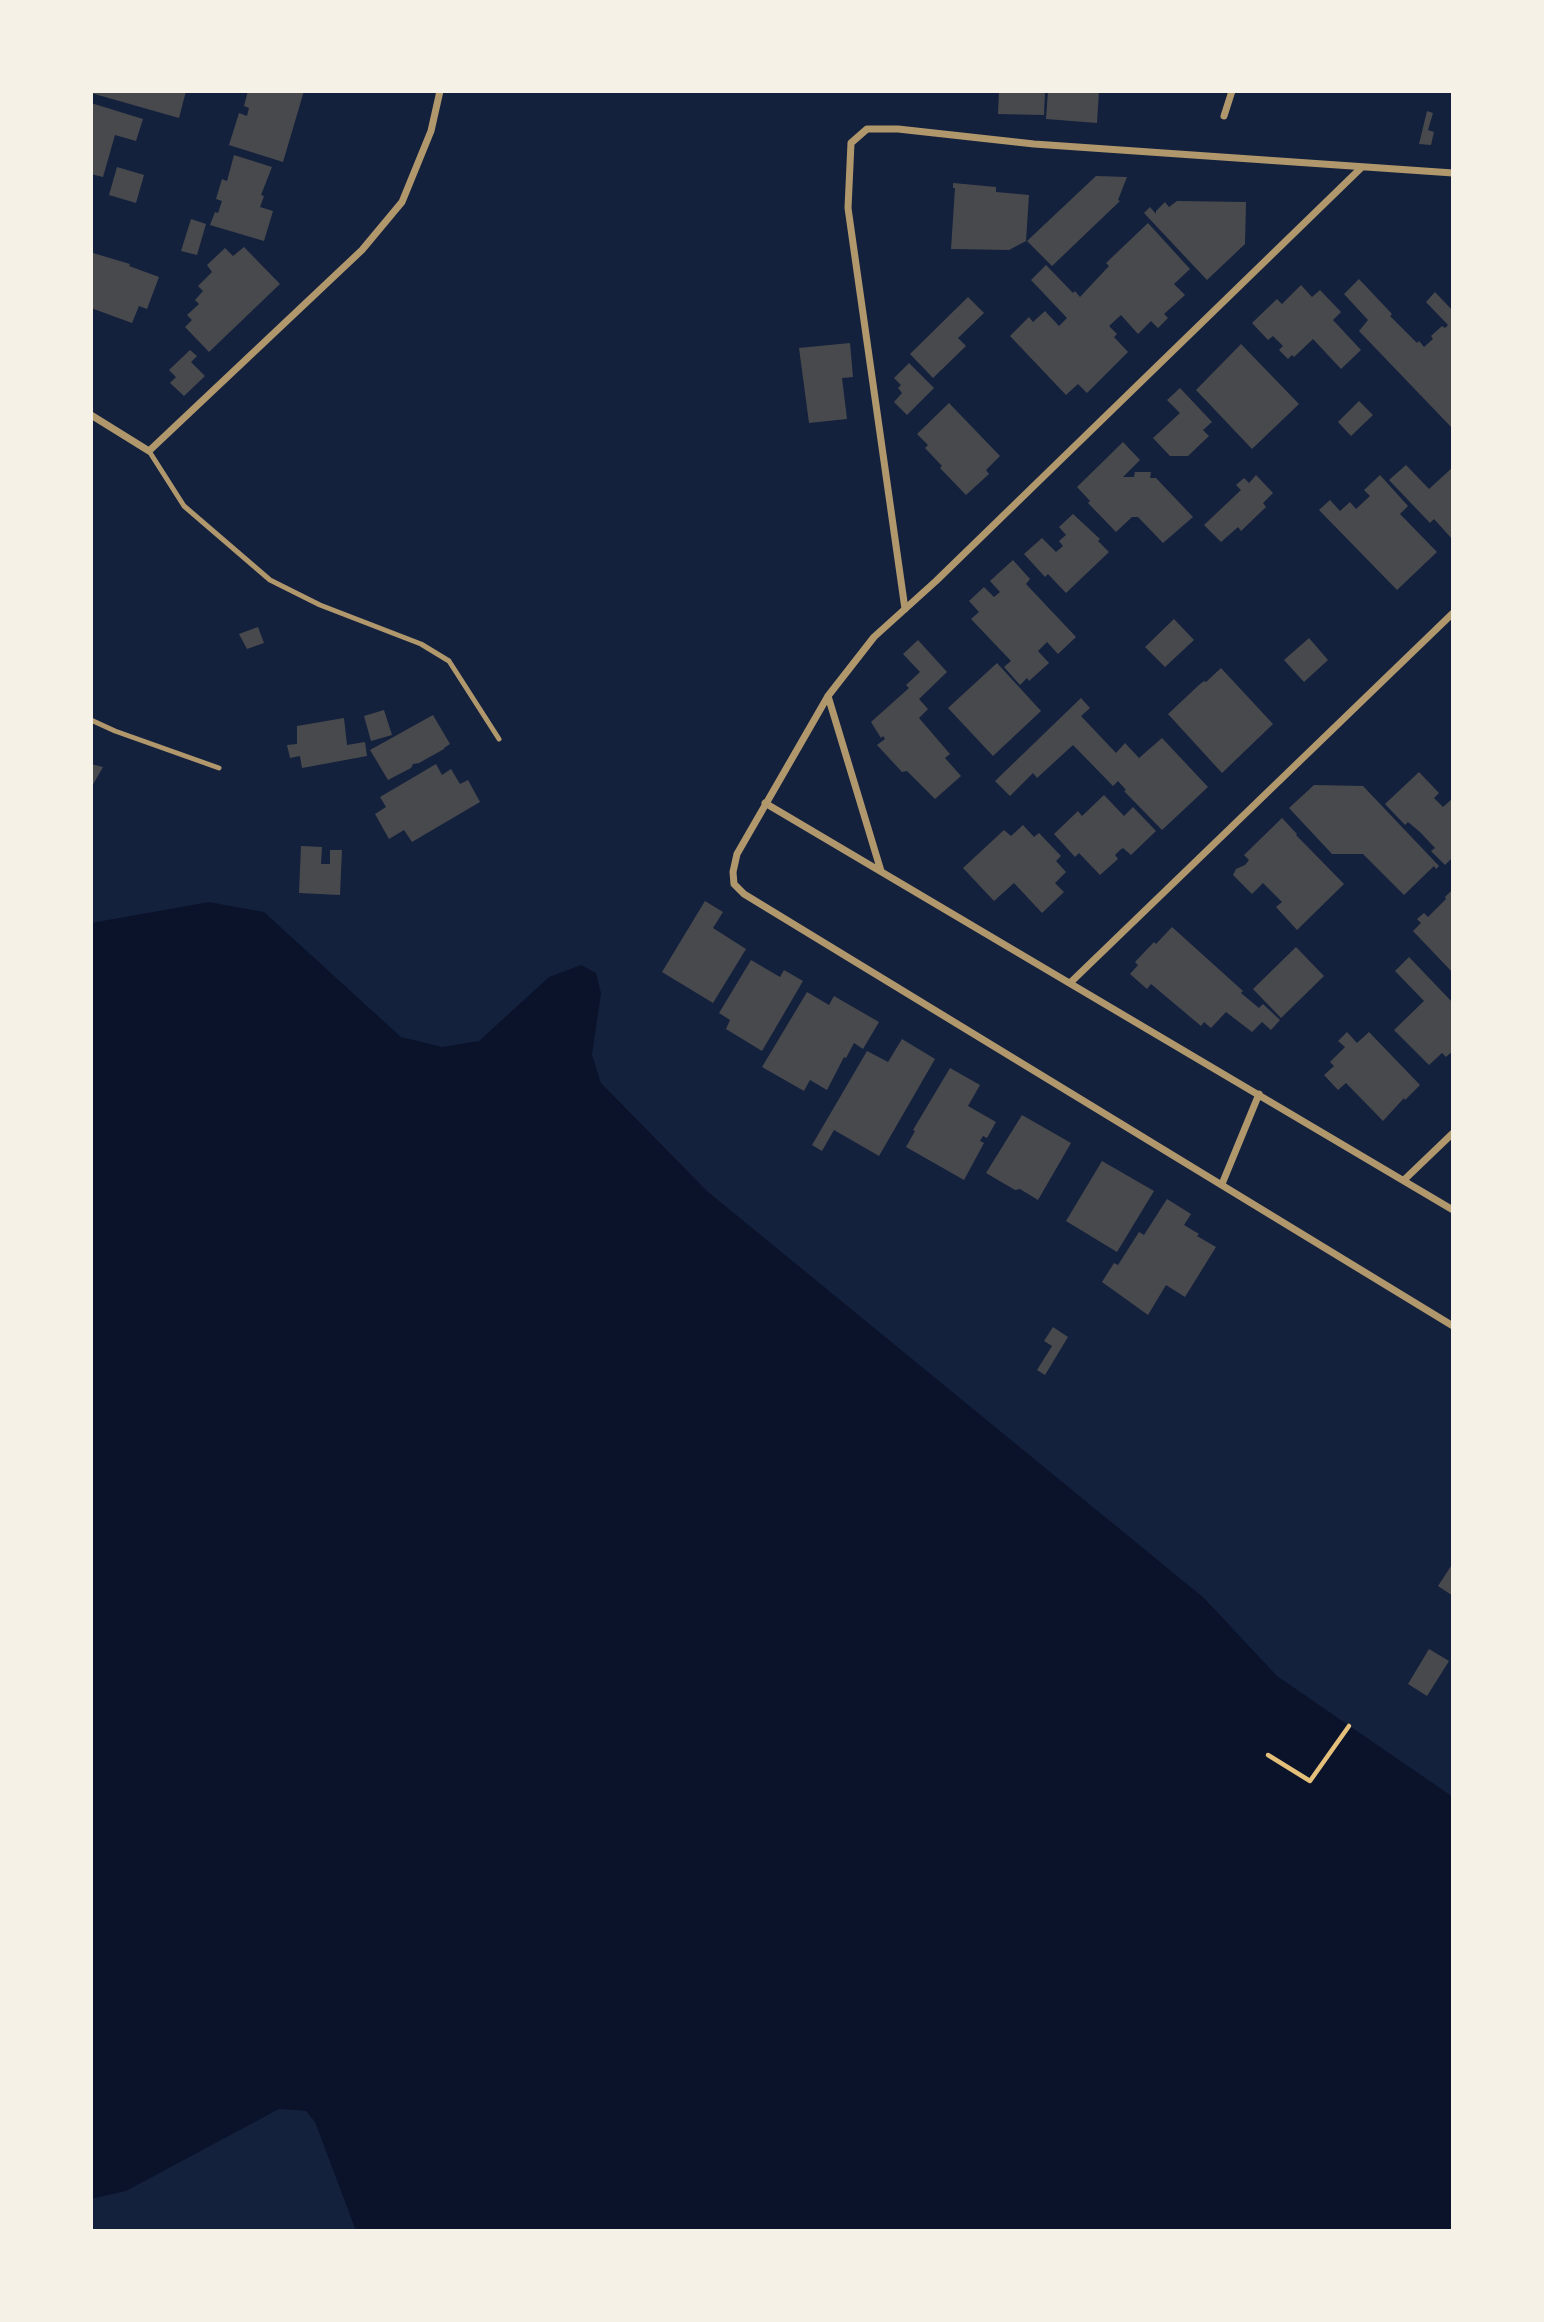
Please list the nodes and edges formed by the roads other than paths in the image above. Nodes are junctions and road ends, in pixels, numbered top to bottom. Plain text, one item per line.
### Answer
1 (440, 91) edge
2 (1232, 91) edge
3 (1224, 116) dead end
4 (1362, 167) junction
5 (1453, 173) edge
6 (91, 415) edge
7 (149, 451) junction
8 (905, 609) junction
9 (1453, 613) edge
10 (828, 696) junction
11 (91, 720) edge
12 (499, 739) dead end
13 (219, 768) dead end
14 (765, 803) junction
15 (881, 871) junction
16 (1071, 982) junction
17 (1259, 1094) junction
18 (1453, 1133) edge
19 (1404, 1180) junction
20 (1222, 1184) junction
21 (1453, 1210) edge
22 (1453, 1326) edge

1 - 7 street
2 - 3 street
4 - 5 street
4 - 8 street
4 - 8 street
6 - 7 street
7 - 12 lane
8 - 10 street
9 - 16 street
10 - 14 street
10 - 15 street
11 - 13 lane
14 - 15 street
14 - 20 street
15 - 16 street
16 - 17 street
17 - 19 street
17 - 20 street
18 - 19 street
19 - 21 street
20 - 22 street

